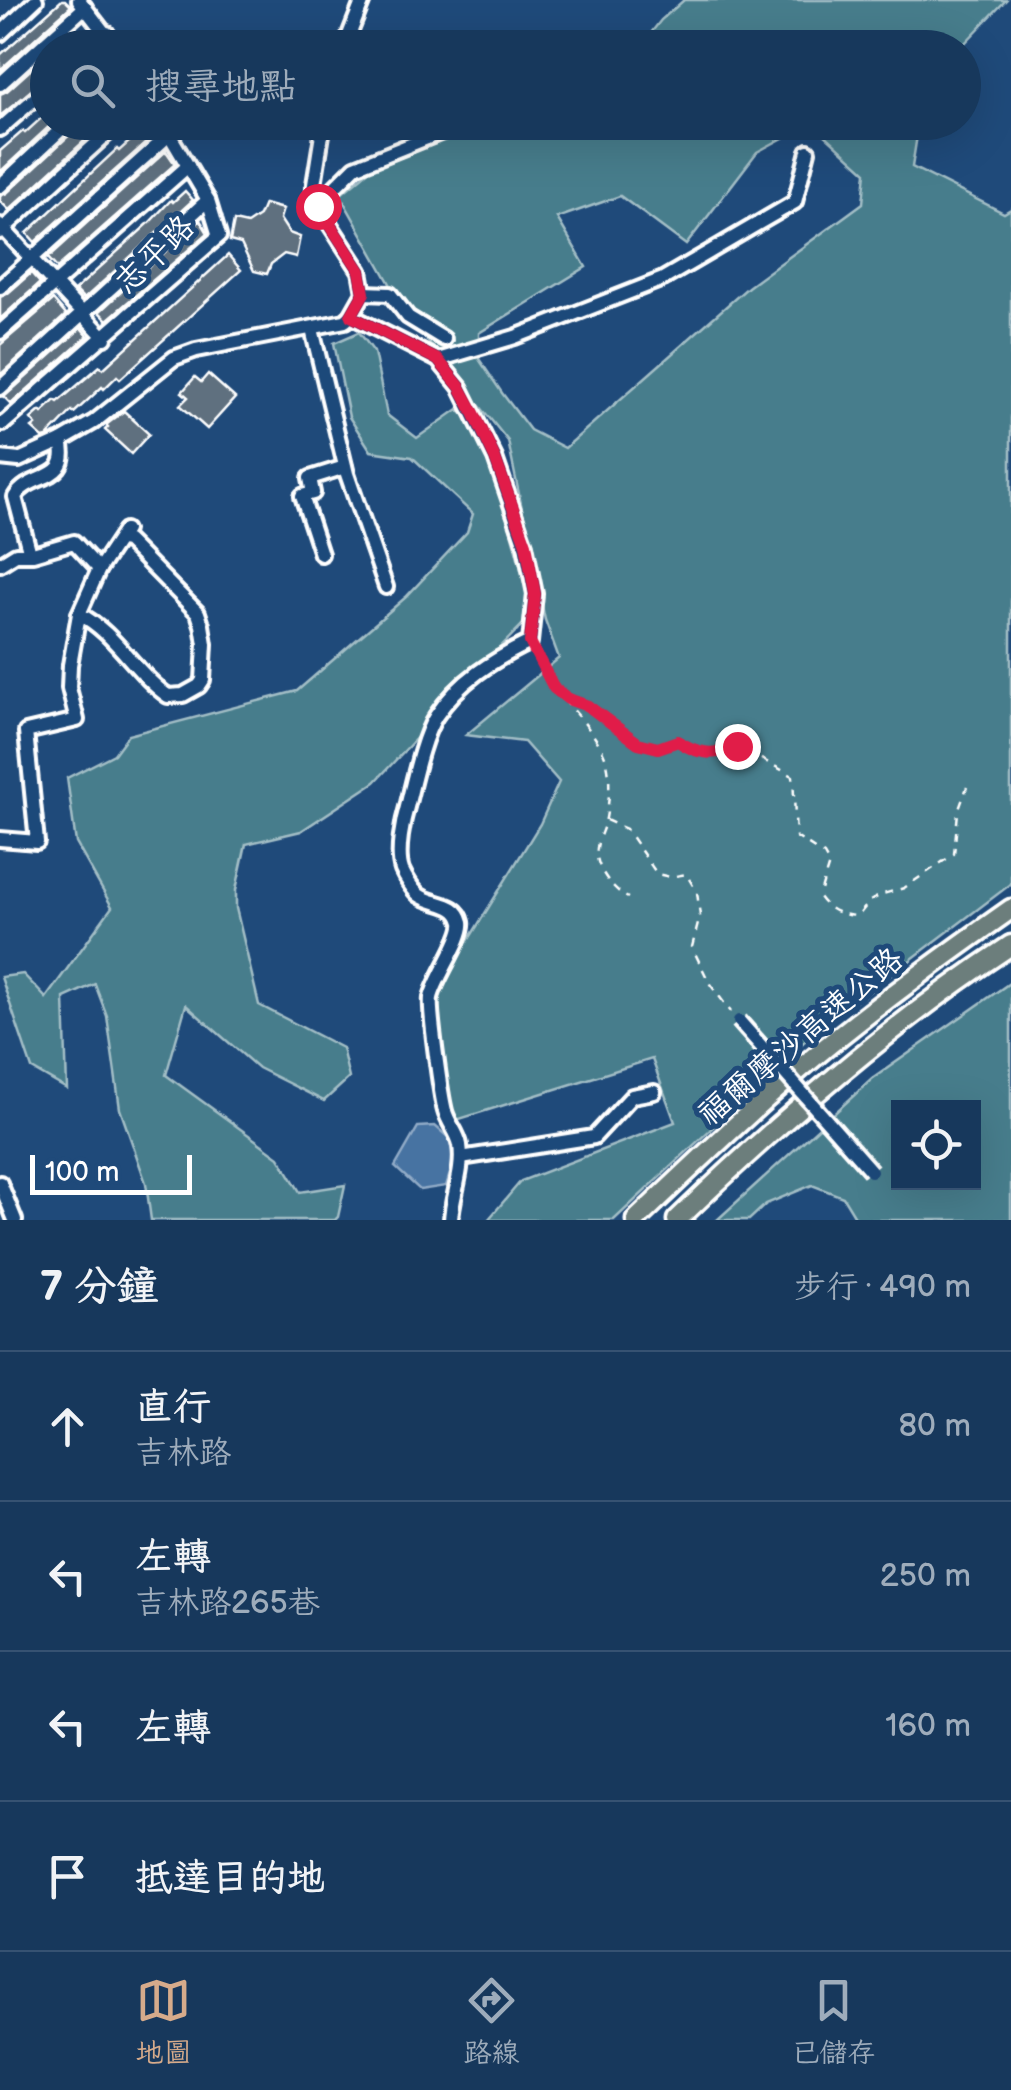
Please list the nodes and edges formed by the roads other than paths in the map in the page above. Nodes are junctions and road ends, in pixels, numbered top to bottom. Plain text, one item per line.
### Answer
1 (36, 0) edge
2 (363, 0) edge
3 (82, 3) edge
4 (55, 30) edge
5 (104, 30) edge
6 (351, 30) edge
7 (0, 34) edge
8 (30, 54) edge
9 (0, 84) edge
10 (30, 102) edge
11 (0, 129) edge
12 (49, 140) edge
13 (100, 140) edge
14 (154, 140) edge
15 (172, 140) edge
16 (321, 140) edge
17 (422, 140) edge
18 (808, 151) dead end
19 (188, 166) junction
20 (0, 186) edge
21 (208, 200) junction
22 (318, 206) junction
23 (1, 229) edge
24 (32, 259) junction
25 (54, 284) junction
26 (0, 288) edge
27 (364, 293) junction
28 (82, 314) junction
29 (351, 316) junction
30 (312, 329) junction
31 (0, 332) edge
32 (105, 338) junction
33 (444, 338) dead end
34 (438, 360) junction
35 (0, 388) edge
36 (0, 423) edge
37 (61, 440) junction
38 (0, 458) edge
39 (345, 467) junction
40 (30, 554) junction
41 (322, 554) dead end
42 (0, 564) edge
43 (99, 569) junction
44 (386, 587) dead end
45 (79, 614) junction
46 (0, 839) edge
47 (1011, 910) edge
48 (1011, 945) edge
49 (738, 1021) road end
50 (654, 1092) dead end
51 (461, 1158) junction
52 (871, 1170) dead end
53 (0, 1182) edge
54 (15, 1220) edge
55 (451, 1220) edge
56 (636, 1220) edge
57 (678, 1220) edge

1 - 7 street
2 - 6 street
3 - 4 street
3 - 5 street
8 - 9 street
10 - 11 street
12 - 20 street
13 - 23 street
14 - 24 street, 志平路
15 - 19 street, 志平路
16 - 22 street
17 - 22 street
18 - 34 street
19 - 21 street, 志平路
19 - 25 street
21 - 28 street, 志平路
21 - 32 street, 志平路
22 - 27 street
23 - 24 street
24 - 25 street
24 - 26 street, 志平路
25 - 28 street
25 - 31 street
27 - 29 street
27 - 33 street
28 - 32 street
28 - 35 street, 志平路
29 - 30 street
29 - 34 street
30 - 37 street
30 - 39 street
32 - 36 street
34 - 51 street
37 - 38 street
37 - 40 street
39 - 41 street
39 - 44 street
40 - 42 street
40 - 43 street
43 - 45 street
43 - 45 street
45 - 46 street
47 - 56 highway, 福爾摩沙高速公路
48 - 57 highway, 福爾摩沙高速公路
49 - 52 street, bridge
50 - 51 street
51 - 55 street
53 - 54 street

